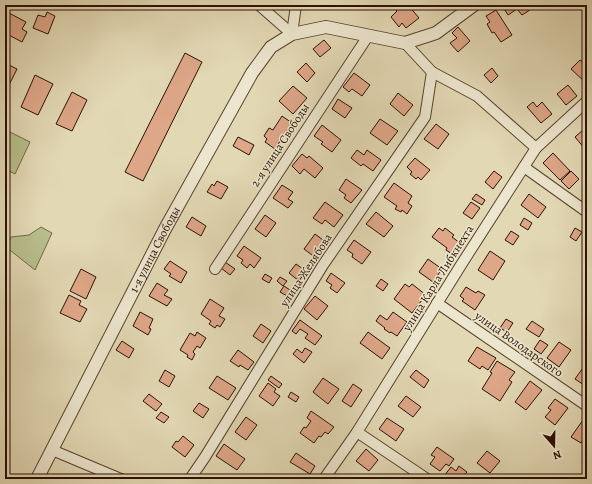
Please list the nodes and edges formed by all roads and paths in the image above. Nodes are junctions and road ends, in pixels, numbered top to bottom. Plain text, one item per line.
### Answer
1 (259, 5) edge
2 (296, 5) edge
3 (474, 5) edge
4 (292, 34) junction
5 (368, 36) junction
6 (405, 43) junction
7 (432, 72) junction
8 (587, 101) edge
9 (536, 148) junction
10 (524, 167) junction
11 (587, 212) edge
12 (215, 269) dead end
13 (437, 303) junction
14 (587, 406) edge
15 (357, 432) junction
16 (52, 450) junction
17 (37, 479) edge
18 (121, 479) edge
19 (190, 479) edge
20 (324, 479) edge
21 (427, 479) edge

1 - 4 street
2 - 4 street
3 - 6 street
4 - 5 street
4 - 16 street, 1-я улица Свободы
5 - 6 street
5 - 12 street, 2-я улица Свободы
6 - 7 street
7 - 9 street
7 - 19 street, улица Желябова
8 - 9 street, улица Карла Либкнехта
9 - 10 street, улица Карла Либкнехта
10 - 11 street
10 - 13 street, улица Карла Либкнехта
13 - 14 street, улица Володарского
13 - 15 street, улица Карла Либкнехта
15 - 20 street, улица Карла Либкнехта
15 - 21 street
16 - 17 street, 1-я улица Свободы
16 - 18 street

